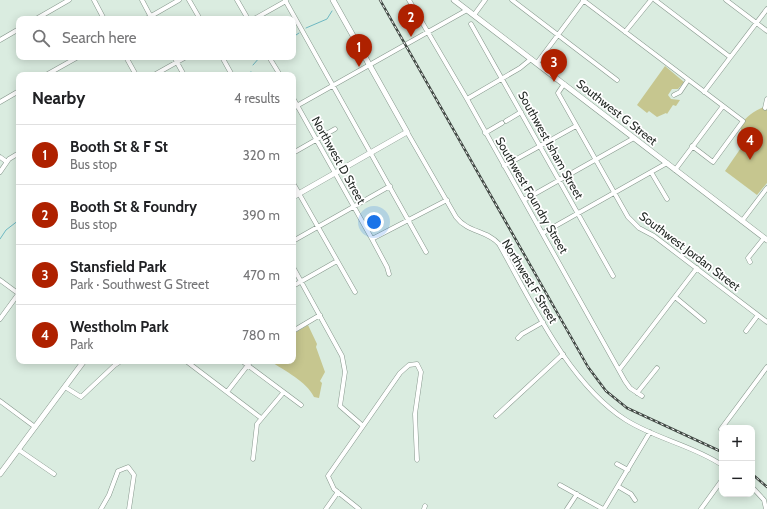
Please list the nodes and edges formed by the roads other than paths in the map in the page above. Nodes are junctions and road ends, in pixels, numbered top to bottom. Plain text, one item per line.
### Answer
1 (69, 0) edge
2 (94, 0) edge
3 (142, 0) edge
4 (179, 0) edge
5 (189, 0) edge
6 (237, 0) edge
7 (286, 0) edge
8 (333, 0) edge
9 (409, 0) edge
10 (454, 0) edge
11 (485, 0) edge
12 (512, 0) edge
13 (583, 0) edge
14 (651, 0) edge
15 (655, 0) edge
16 (726, 0) edge
17 (767, 9) edge
18 (467, 10) junction
19 (474, 15) junction
20 (41, 16) edge
21 (102, 16) edge
22 (151, 16) edge
23 (155, 16) edge
24 (198, 16) edge
25 (246, 16) edge
26 (259, 16) edge
27 (295, 16) edge
28 (296, 18) edge
29 (756, 23) junction
30 (471, 24) dead end
31 (16, 31) edge
32 (767, 31) edge
33 (427, 32) junction
34 (625, 32) junction
35 (558, 35) junction
36 (0, 40) edge
37 (730, 57) junction
38 (532, 59) junction
39 (73, 60) edge
40 (128, 60) edge
41 (181, 60) edge
42 (224, 60) edge
43 (272, 60) edge
44 (177, 62) junction
45 (537, 63) junction
46 (370, 65) junction
47 (51, 72) edge
48 (134, 72) edge
49 (159, 72) edge
50 (182, 72) edge
51 (230, 72) edge
52 (278, 72) edge
53 (502, 79) junction
54 (617, 80) dead end
55 (688, 80) junction
56 (564, 84) junction
57 (333, 86) junction
58 (704, 92) junction
59 (16, 93) edge
60 (674, 95) dead end
61 (467, 99) junction
62 (767, 99) edge
63 (0, 102) edge
64 (296, 106) edge
65 (723, 106) junction
66 (764, 108) dead end
67 (296, 109) edge
68 (521, 112) junction
69 (576, 126) junction
70 (335, 129) dead end
71 (407, 132) junction
72 (485, 133) junction
73 (634, 138) junction
74 (316, 140) junction
75 (540, 146) junction
76 (692, 146) junction
77 (296, 151) edge
78 (371, 152) junction
79 (16, 155) edge
80 (0, 157) edge
81 (595, 159) junction
82 (7, 162) junction
83 (667, 163) junction
84 (504, 166) junction
85 (675, 170) junction
86 (0, 172) edge
87 (651, 172) junction
88 (336, 174) junction
89 (559, 179) junction
90 (390, 186) junction
91 (296, 188) edge
92 (767, 188) edge
93 (614, 192) junction
94 (299, 194) junction
95 (296, 196) edge
96 (667, 199) dead end
97 (446, 200) junction
98 (524, 200) junction
99 (354, 206) junction
100 (578, 213) junction
101 (408, 220) junction
102 (742, 221) junction
103 (318, 227) junction
104 (543, 233) junction
105 (296, 239) edge
106 (372, 239) junction
107 (765, 239) edge
108 (426, 252) dead end
109 (337, 261) junction
110 (750, 262) dead end
111 (696, 268) junction
112 (296, 272) edge
113 (389, 274) dead end
114 (613, 276) dead end
115 (0, 280) edge
116 (301, 281) junction
117 (296, 284) edge
118 (16, 291) edge
119 (355, 292) dead end
120 (16, 297) edge
121 (675, 297) junction
122 (320, 315) junction
123 (758, 315) junction
124 (0, 319) edge
125 (704, 321) dead end
126 (543, 322) junction
127 (767, 322) edge
128 (296, 329) edge
129 (746, 331) dead end
130 (518, 338) dead end
131 (564, 354) junction
132 (82, 364) edge
133 (115, 364) edge
134 (190, 364) edge
135 (247, 365) joint
136 (767, 367) edge
137 (657, 368) dead end
138 (619, 370) junction
139 (65, 387) junction
140 (227, 392) junction
141 (284, 393) junction
142 (0, 401) edge
143 (301, 405) dead end
144 (496, 416) dead end
145 (261, 418) junction
146 (724, 425) edge
147 (363, 426) junction
148 (35, 427) junction
149 (650, 432) junction
150 (18, 450) junction
151 (254, 460) dead end
152 (417, 460) dead end
153 (719, 463) edge
154 (617, 464) dead end
155 (628, 470) junction
156 (0, 474) edge
157 (54, 474) dead end
158 (560, 484) dead end
159 (719, 484) edge
160 (620, 487) junction
161 (755, 490) edge
162 (338, 492) junction
163 (577, 494) junction
164 (635, 500) dead end
165 (101, 509) edge
166 (130, 509) edge
167 (326, 509) edge
168 (359, 509) edge
169 (567, 509) edge
170 (604, 509) edge
171 (701, 509) edge
172 (766, 509) edge

1 - 20 street
2 - 21 street
3 - 22 street
4 - 23 street
5 - 24 street
6 - 25 street
7 - 26 street
7 - 27 street
8 - 46 main road, Northwest F Street
9 - 33 street, Southwest Foundry Street
10 - 18 main road, Southwest G Street
11 - 19 street
12 - 35 street
13 - 34 street
13 - 35 street
14 - 34 street
15 - 37 street
16 - 29 street
17 - 29 street
18 - 19 main road, Southwest G Street
18 - 33 street
19 - 38 main road, Southwest G Street
28 - 57 street
29 - 32 street
29 - 37 street
30 - 53 street, Southwest Isham Street
31 - 36 street
33 - 46 street
33 - 61 street, Southwest Foundry Street
34 - 55 street
35 - 45 street
35 - 54 street
37 - 58 street
38 - 45 main road, Southwest G Street
38 - 53 street
39 - 47 street
40 - 48 street
41 - 44 street
42 - 51 street
43 - 52 street
44 - 49 street
44 - 50 street
45 - 56 main road, Southwest G Street
46 - 57 street
46 - 71 main road, Northwest F Street
53 - 61 street
53 - 68 street, Southwest Isham Street
55 - 58 street
55 - 60 street
56 - 69 street, Southwest Jordan Street
56 - 73 main road, Southwest G Street
57 - 64 street
57 - 78 street
58 - 65 street
59 - 63 street
61 - 72 street, Southwest Foundry Street
62 - 66 street
65 - 76 street
65 - 76 street
67 - 74 street, Northwest D Street
68 - 72 street
68 - 75 street, Southwest Isham Street
69 - 75 street
69 - 81 street, Southwest Jordan Street
70 - 74 street
71 - 78 main road
71 - 97 street, Northwest F Street
72 - 84 street, Southwest Foundry Street
73 - 81 street
73 - 83 main road, Southwest G Street
74 - 77 street
74 - 88 street, Northwest D Street
75 - 84 street
75 - 89 street, Southwest Isham Street
76 - 85 street
78 - 88 main road
78 - 90 street
79 - 82 street
80 - 82 street
81 - 89 street
81 - 93 street, Southwest Jordan Street
82 - 86 street
83 - 85 main road, Southwest G Street
83 - 87 street
84 - 98 street, Southwest Foundry Street
85 - 102 main road, Southwest G Street
87 - 93 street
87 - 96 street
88 - 94 main road
88 - 99 street, Northwest D Street
89 - 98 street
89 - 100 street, Southwest Isham Street
90 - 99 street
90 - 101 street
91 - 94 street
92 - 102 street
93 - 100 street
93 - 111 street, Southwest Jordan Street
94 - 95 main road
94 - 103 street
97 - 101 street
97 - 126 street, Northwest F Street
98 - 104 street, Southwest Foundry Street
99 - 103 street
99 - 106 street, Northwest D Street
100 - 104 street
100 - 114 street, Southwest Isham Street
101 - 106 street
101 - 108 street
102 - 107 main road, Southwest G Street
103 - 105 street
103 - 109 street
104 - 138 street, Southwest Foundry Street
106 - 113 street, Northwest D Street
107 - 110 street
109 - 116 street
109 - 119 street
111 - 121 street
111 - 123 street, Southwest Jordan Street
112 - 116 street
115 - 118 street
116 - 117 street
116 - 122 street
120 - 124 street
121 - 125 street
121 - 138 street
122 - 128 street
122 - 147 street
123 - 127 street, Southwest Jordan Street
123 - 129 street
126 - 130 street
126 - 131 street, Northwest F Street
131 - 144 street
131 - 149 street, Northwest F Street
132 - 139 main road
133 - 139 street
134 - 140 street
135 - 140 street
135 - 141 street
136 - 146 street
137 - 138 street, Southwest Foundry Street
139 - 148 main road
140 - 145 street
141 - 143 street
141 - 145 street
142 - 148 street
145 - 151 street
147 - 152 street
147 - 162 street
148 - 150 main road
149 - 153 street, Northwest F Street
149 - 155 street
150 - 156 main road
150 - 157 street
154 - 155 street
155 - 160 street
158 - 163 street
159 - 171 street
160 - 164 street
160 - 170 street
161 - 172 street
162 - 167 street
162 - 168 street
163 - 169 street
163 - 170 street
165 - 166 street

